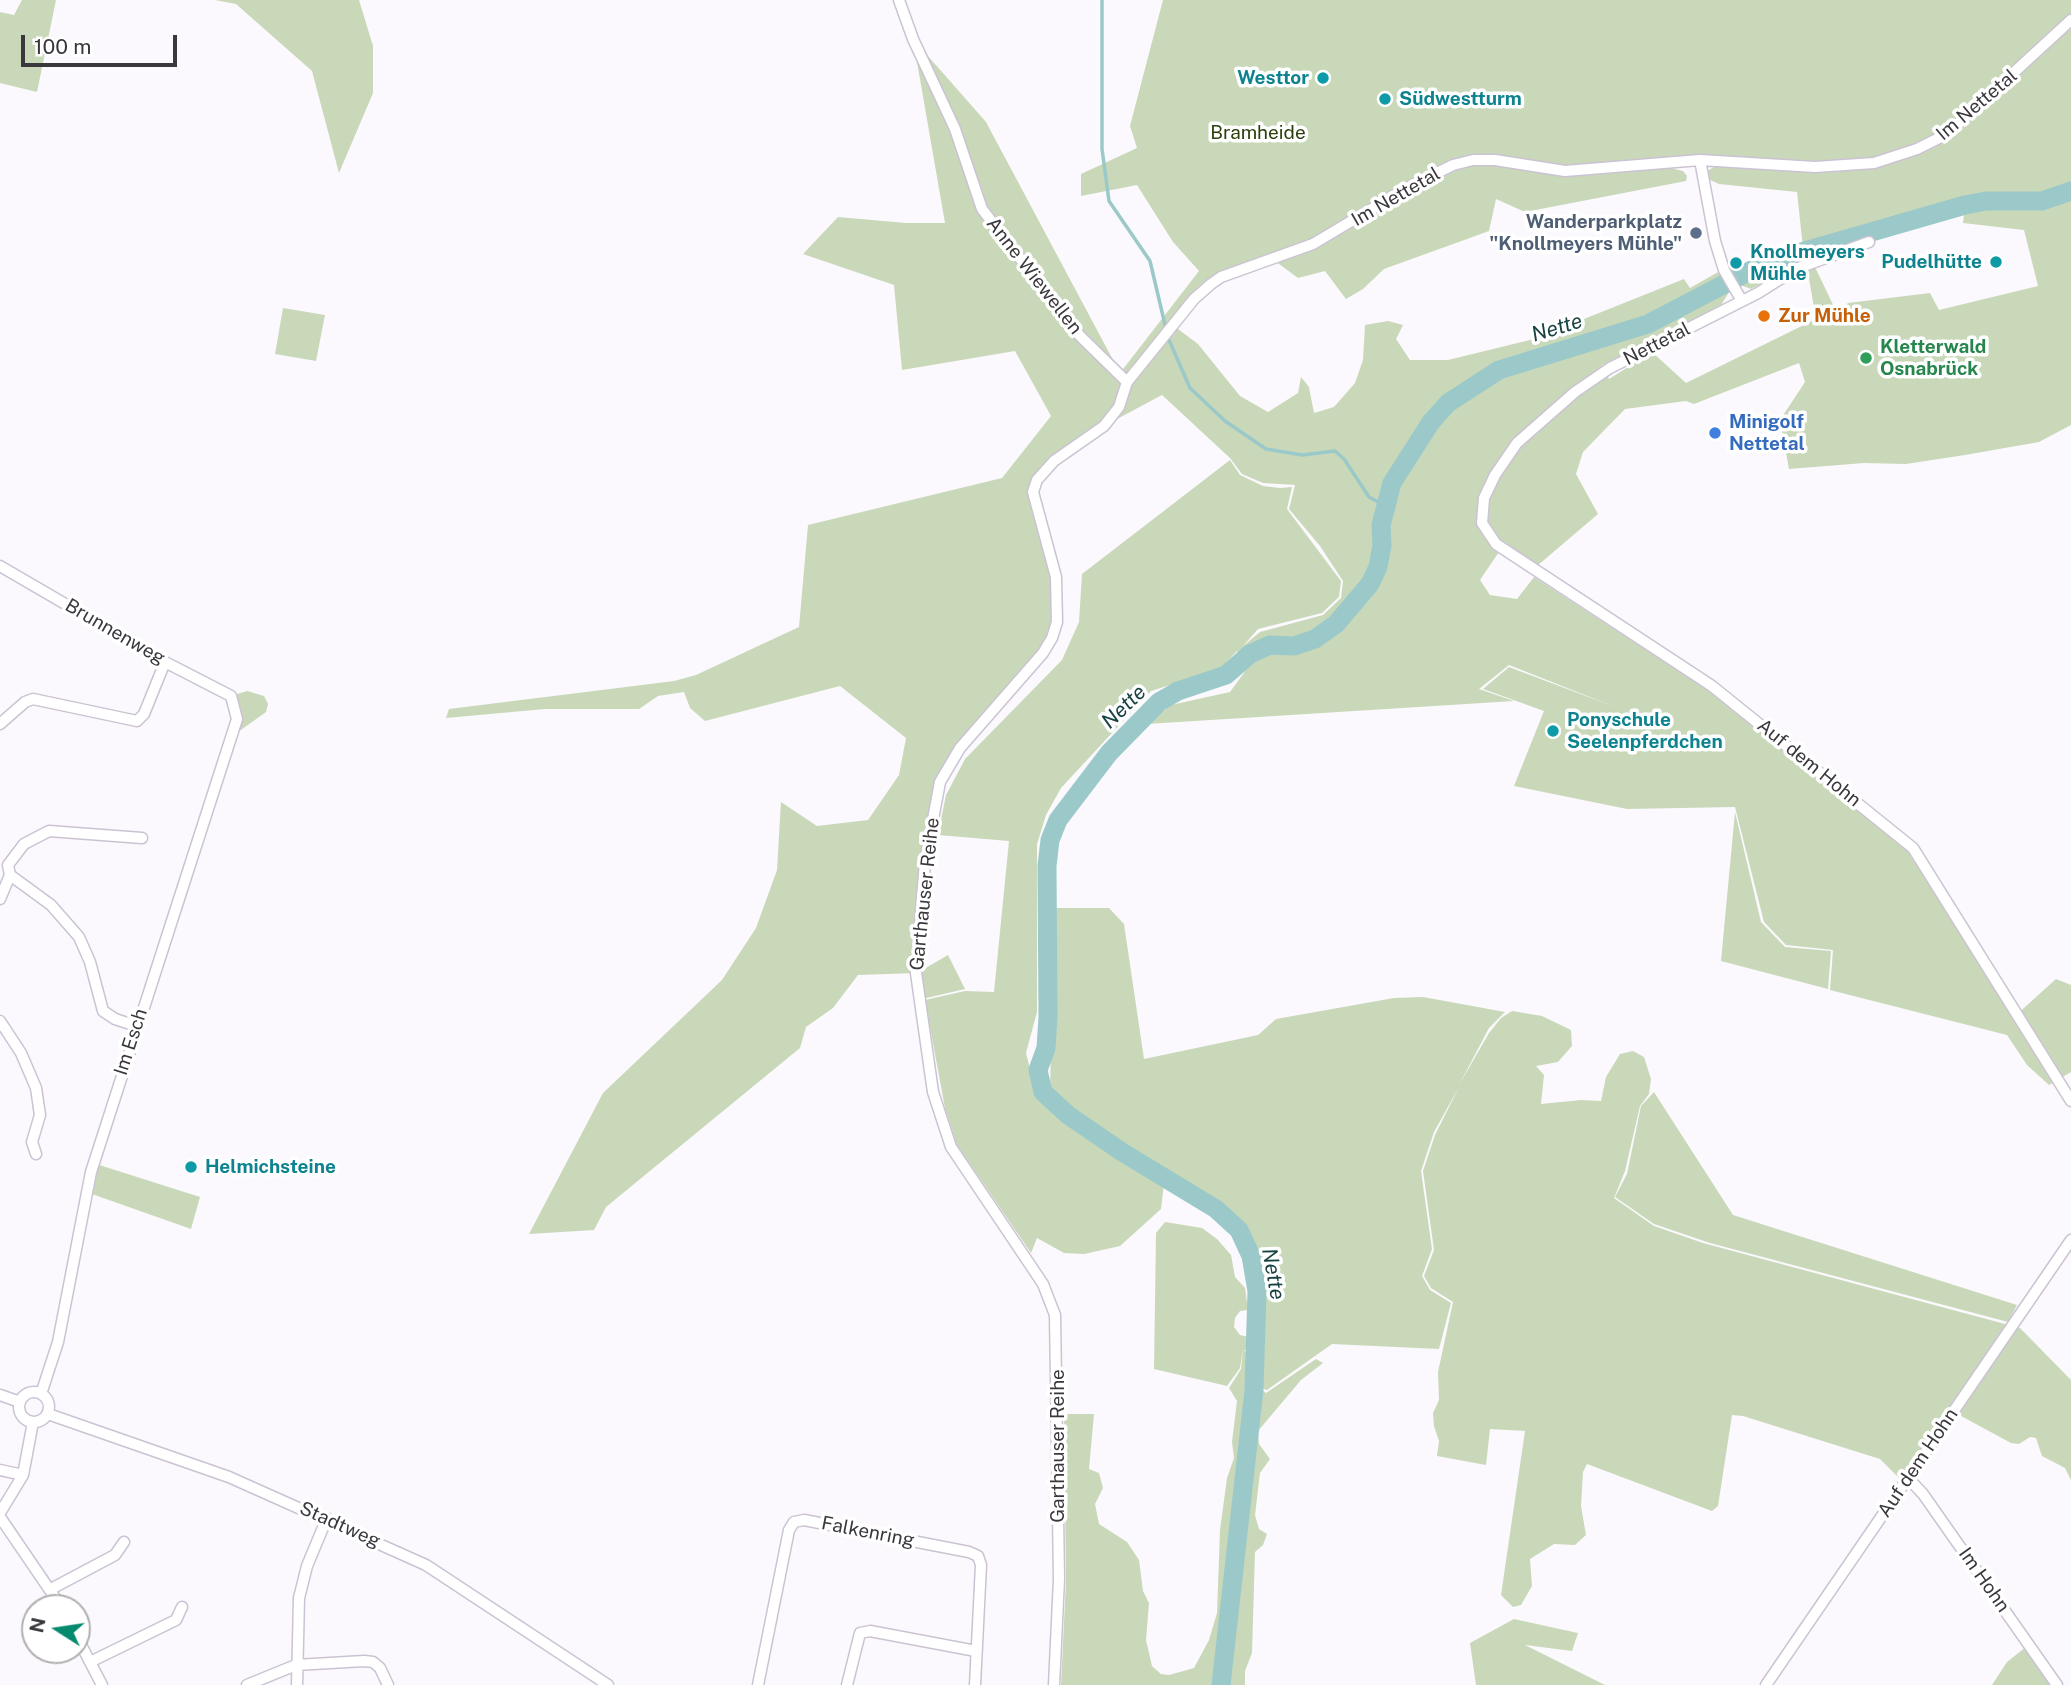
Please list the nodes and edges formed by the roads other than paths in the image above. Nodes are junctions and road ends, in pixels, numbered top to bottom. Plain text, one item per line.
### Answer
1 (899, 0) edge
2 (2071, 20) edge
3 (1700, 160) junction
4 (1870, 242) dead end
5 (1742, 301) junction
6 (1142, 367) joint
7 (1127, 382) junction
8 (1484, 498) joint
9 (0, 566) edge
10 (165, 662) junction
11 (231, 696) joint
12 (0, 724) edge
13 (142, 838) dead end
14 (6, 867) edge
15 (0, 899) edge
16 (0, 1021) edge
17 (136, 1026) junction
18 (2071, 1101) edge
19 (36, 1154) dead end
20 (2071, 1240) edge
21 (40, 1394) junction
22 (0, 1395) edge
23 (20, 1402) junction
24 (48, 1413) junction
25 (33, 1422) junction
26 (0, 1470) edge
27 (23, 1475) junction
28 (1908, 1478) junction
29 (0, 1515) edge
30 (327, 1518) junction
31 (124, 1542) dead end
32 (51, 1589) junction
33 (54, 1594) edge
34 (181, 1607) dead end
35 (976, 1651) junction
36 (91, 1662) edge
37 (91, 1664) edge
38 (296, 1665) junction
39 (102, 1685) edge
40 (247, 1685) edge
41 (297, 1685) edge
42 (388, 1685) edge
43 (608, 1685) edge
44 (758, 1685) edge
45 (848, 1685) edge
46 (975, 1685) edge
47 (1054, 1685) edge
48 (1766, 1685) edge
49 (2057, 1685) edge

1 - 7 street, Anne Wiewellen
2 - 3 street, Im Nettetal
3 - 5 street
3 - 6 street, Im Nettetal
4 - 5 street, Nettetal
5 - 8 street, Nettetal
6 - 7 street, Garthauser Reihe
7 - 47 street, Garthauser Reihe
8 - 18 street, Auf dem Hohn
9 - 10 street, Brunnenweg
10 - 11 street, Brunnenweg
10 - 12 street
11 - 17 street, Im Esch
13 - 14 street
14 - 15 street
14 - 17 street
16 - 19 street
17 - 21 street, Im Esch
20 - 28 street, Auf dem Hohn
21 - 23 street
21 - 24 street
22 - 23 street
23 - 25 street
24 - 25 street
24 - 30 street, Stadtweg
25 - 27 street
26 - 27 street
27 - 29 street
28 - 48 street, Auf dem Hohn
28 - 49 street, Im Hohn
29 - 32 street
30 - 38 street
30 - 43 street, Stadtweg
31 - 32 street
32 - 33 street
34 - 36 street
35 - 44 street, Falkenring
35 - 45 street
35 - 46 street, Falkenring
37 - 39 street
38 - 40 street
38 - 41 street
38 - 42 street

